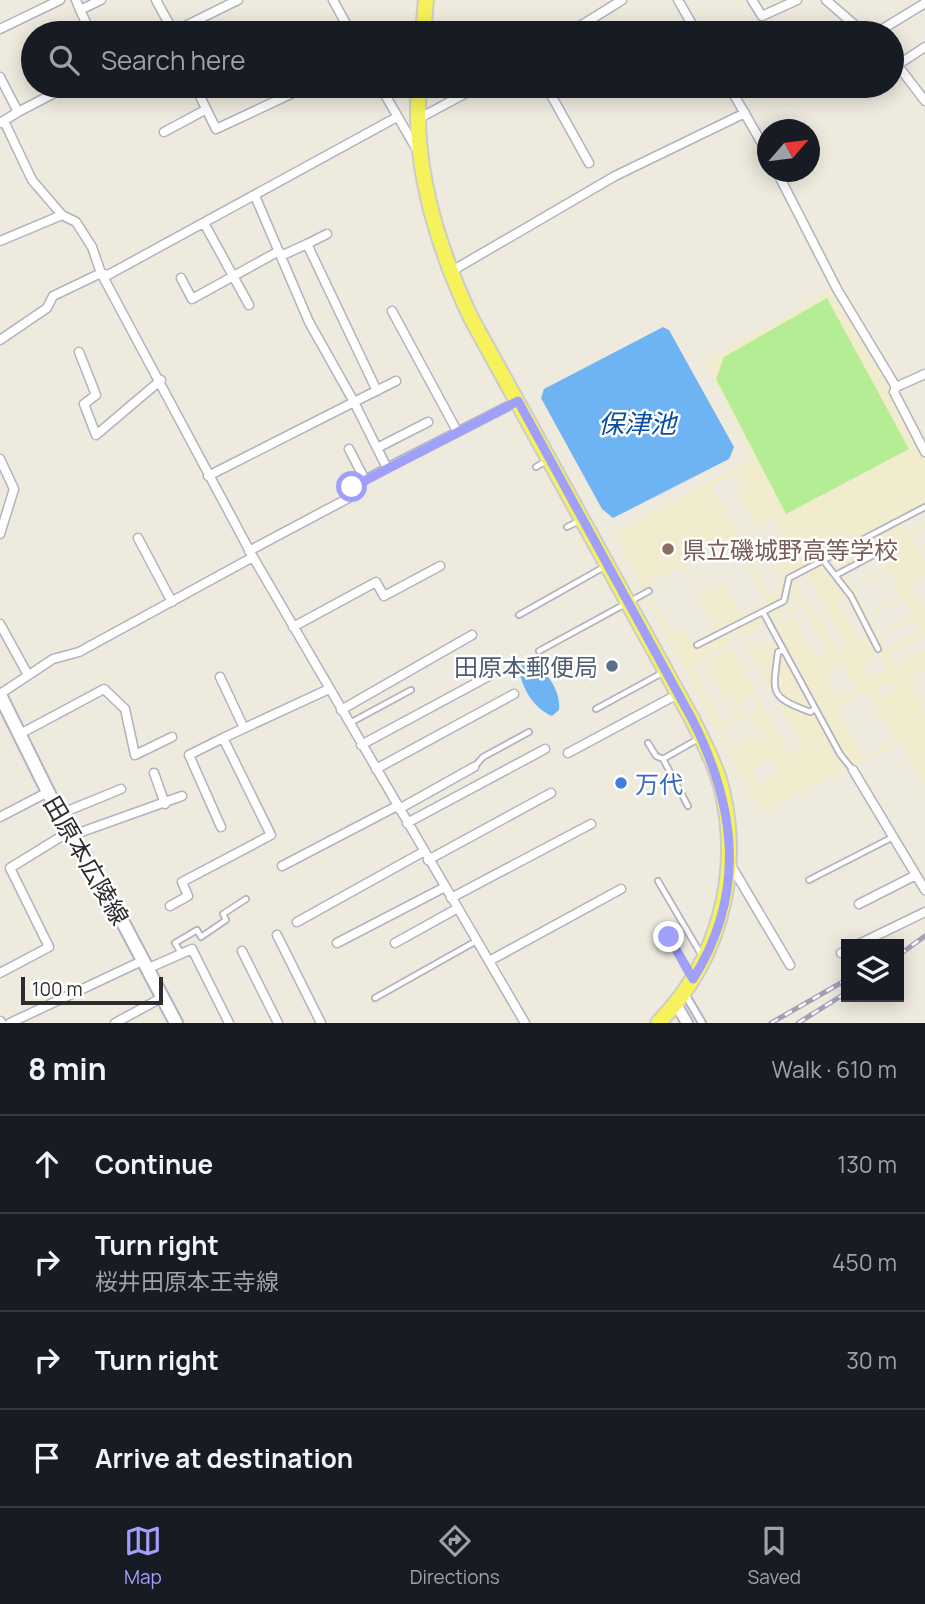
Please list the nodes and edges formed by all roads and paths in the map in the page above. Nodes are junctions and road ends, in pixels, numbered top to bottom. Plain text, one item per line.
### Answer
1 (60, 0) edge
2 (76, 0) edge
3 (101, 0) edge
4 (156, 0) edge
5 (238, 0) edge
6 (333, 0) edge
7 (426, 0) edge
8 (622, 0) edge
9 (677, 0) edge
10 (752, 0) edge
11 (797, 0) edge
12 (826, 0) edge
13 (925, 3) edge
14 (80, 10) junction
15 (85, 21) edge
16 (167, 21) edge
17 (197, 21) edge
18 (344, 21) edge
19 (424, 21) edge
20 (588, 21) edge
21 (690, 21) edge
22 (850, 21) edge
23 (896, 21) edge
24 (0, 29) edge
25 (925, 47) edge
26 (904, 57) edge
27 (904, 73) edge
28 (0, 77) edge
29 (45, 98) edge
30 (200, 98) edge
31 (282, 98) edge
32 (387, 98) edge
33 (419, 98) edge
34 (457, 98) edge
35 (553, 98) edge
36 (736, 98) edge
37 (925, 102) edge
38 (205, 110) junction
39 (18, 112) junction
40 (745, 113) junction
41 (397, 117) junction
42 (418, 119) junction
43 (2, 122) edge
44 (164, 132) dead end
45 (757, 134) edge
46 (422, 157) junction
47 (589, 163) dead end
48 (782, 182) edge
49 (255, 196) junction
50 (62, 215) junction
51 (204, 223) junction
52 (327, 234) dead end
53 (0, 241) edge
54 (307, 244) junction
55 (280, 254) junction
56 (450, 272) junction
57 (101, 273) junction
58 (234, 276) junction
59 (181, 278) dead end
60 (249, 305) dead end
61 (392, 311) dead end
62 (0, 340) edge
63 (79, 352) dead end
64 (925, 374) edge
65 (161, 380) junction
66 (396, 381) dead end
67 (896, 387) junction
68 (377, 391) junction
69 (518, 401) junction
70 (354, 402) junction
71 (428, 422) dead end
72 (457, 431) junction
73 (377, 448) junction
74 (348, 449) dead end
75 (925, 452) edge
76 (0, 459) edge
77 (550, 459) junction
78 (536, 467) dead end
79 (387, 468) junction
80 (208, 476) junction
81 (365, 480) junction
82 (925, 507) edge
83 (583, 519) junction
84 (568, 527) dead end
85 (0, 534) edge
86 (138, 538) dead end
87 (883, 550) dead end
88 (251, 554) junction
89 (823, 560) junction
90 (608, 565) junction
91 (440, 566) dead end
92 (836, 575) junction
93 (649, 592) dead end
94 (628, 602) junction
95 (172, 603) junction
96 (763, 612) junction
97 (519, 615) dead end
98 (0, 624) edge
99 (293, 627) junction
100 (472, 635) dead end
101 (697, 645) dead end
102 (878, 649) dead end
103 (784, 650) junction
104 (539, 651) dead end
105 (666, 671) junction
106 (28, 675) junction
107 (489, 676) dead end
108 (220, 677) dead end
109 (330, 689) junction
110 (411, 690) dead end
111 (514, 694) dead end
112 (678, 694) junction
113 (0, 695) edge
114 (596, 709) dead end
115 (815, 709) junction
116 (341, 710) junction
117 (349, 724) junction
118 (244, 728) junction
119 (529, 732) dead end
120 (20, 734) junction
121 (172, 737) dead end
122 (701, 737) junction
123 (223, 738) junction
124 (648, 743) dead end
125 (362, 746) junction
126 (545, 749) dead end
127 (568, 753) dead end
128 (663, 759) junction
129 (474, 767) joint
130 (376, 769) junction
131 (853, 770) joint
132 (154, 773) dead end
133 (121, 789) dead end
134 (48, 793) junction
135 (551, 793) dead end
136 (182, 796) dead end
137 (166, 804) junction
138 (688, 806) dead end
139 (398, 807) junction
140 (60, 814) junction
141 (0, 817) edge
142 (407, 823) junction
143 (591, 824) dead end
144 (221, 827) dead end
145 (71, 833) junction
146 (892, 837) junction
147 (423, 852) junction
148 (428, 860) junction
149 (729, 862) junction
150 (282, 866) dead end
151 (916, 876) junction
152 (809, 880) dead end
153 (658, 881) dead end
154 (445, 887) junction
155 (621, 889) dead end
156 (925, 890) edge
157 (452, 898) junction
158 (246, 899) dead end
159 (859, 904) dead end
160 (170, 906) dead end
161 (458, 908) junction
162 (925, 912) edge
163 (297, 922) dead end
164 (277, 935) dead end
165 (669, 937) dead end
166 (869, 939) edge
167 (478, 940) junction
168 (337, 943) dead end
169 (395, 943) dead end
170 (242, 951) dead end
171 (181, 954) junction
172 (491, 960) junction
173 (704, 960) junction
174 (146, 964) junction
175 (789, 965) dead end
176 (0, 973) edge
177 (693, 979) junction
178 (163, 997) junction
179 (375, 998) dead end
180 (680, 998) junction
181 (10, 1023) edge
182 (115, 1023) edge
183 (176, 1023) edge
184 (229, 1023) edge
185 (278, 1023) edge
186 (321, 1023) edge
187 (525, 1023) edge
188 (658, 1023) edge
189 (687, 1023) edge
190 (702, 1023) edge

1 - 24 street
2 - 14 street
3 - 14 street
4 - 16 street
5 - 17 street
6 - 18 street
7 - 19 main road
8 - 20 street
9 - 21 street
10 - 11 street
12 - 22 street
13 - 23 street
14 - 15 street
25 - 26 street
27 - 37 street
28 - 39 street
29 - 39 street
30 - 38 street
31 - 38 street
32 - 41 street
33 - 42 main road
34 - 42 street
35 - 47 street
36 - 40 street
38 - 44 street
39 - 43 street
40 - 45 street
40 - 56 street
41 - 46 street
41 - 49 street
42 - 46 main road
43 - 50 street
46 - 56 main road
48 - 67 street
49 - 51 street
49 - 55 street
50 - 53 street
50 - 57 street
51 - 57 street
51 - 58 street
52 - 54 street
54 - 55 street
54 - 68 street
55 - 58 street
55 - 70 street
56 - 69 main road
57 - 62 street
57 - 65 street
58 - 59 street
58 - 60 street
61 - 72 street
63 - 65 street
64 - 67 street
65 - 80 street
66 - 68 street
67 - 75 street
68 - 70 street
69 - 72 street
69 - 77 main road
70 - 73 street
70 - 80 street
71 - 73 street
72 - 79 street
73 - 79 street
74 - 81 street
76 - 85 street
77 - 78 lane
77 - 83 main road
79 - 81 street
80 - 88 street
81 - 88 street
82 - 89 lane
83 - 84 lane
83 - 90 main road
86 - 95 street
87 - 92 lane
88 - 95 street
88 - 99 street
89 - 92 lane
89 - 96 lane
90 - 94 main road
90 - 97 lane
91 - 99 street
92 - 102 lane
93 - 94 lane
94 - 104 lane
94 - 105 main road
95 - 106 street
96 - 101 lane
96 - 103 lane
98 - 106 street
99 - 109 street
100 - 116 street
103 - 115 lane
103 - 115 lane
105 - 112 main road
105 - 114 lane
106 - 113 street
107 - 125 street
108 - 118 street
109 - 116 street
109 - 118 street
110 - 117 lane
111 - 130 street
112 - 122 main road
112 - 127 street
113 - 120 main road, 田原本広陵線
115 - 131 lane
116 - 117 street
117 - 125 street
118 - 123 street
119 - 129 lane
120 - 121 street
120 - 134 main road, 田原本広陵線
122 - 128 lane
122 - 149 main road
123 - 144 street
123 - 160 street
124 - 128 lane
125 - 130 street
126 - 142 street
128 - 138 lane
129 - 139 street
130 - 139 street
131 - 146 street
132 - 137 street
133 - 140 street
134 - 140 main road, 田原本広陵線
134 - 141 street
135 - 148 street
136 - 137 street
137 - 145 street
139 - 142 street
139 - 150 street
140 - 145 main road, 田原本広陵線
142 - 147 street
143 - 157 street
145 - 174 main road, 田原本広陵線
145 - 176 street
146 - 151 street
146 - 152 lane
147 - 148 street
147 - 163 street
148 - 154 street
149 - 173 main road
149 - 175 street
151 - 156 street
151 - 159 street
153 - 173 lane
154 - 157 street
154 - 168 street
155 - 172 street
157 - 161 street
158 - 171 lane
161 - 167 street
161 - 169 street
162 - 166 street
164 - 186 street
165 - 177 lane
167 - 172 street
167 - 179 lane
170 - 185 street
171 - 174 street
171 - 184 street
172 - 187 street
173 - 177 main road
174 - 178 main road, 田原本広陵線
174 - 181 street
177 - 180 main road
178 - 182 street
178 - 183 main road, 田原本広陵線
180 - 188 main road
180 - 189 street
180 - 190 street

